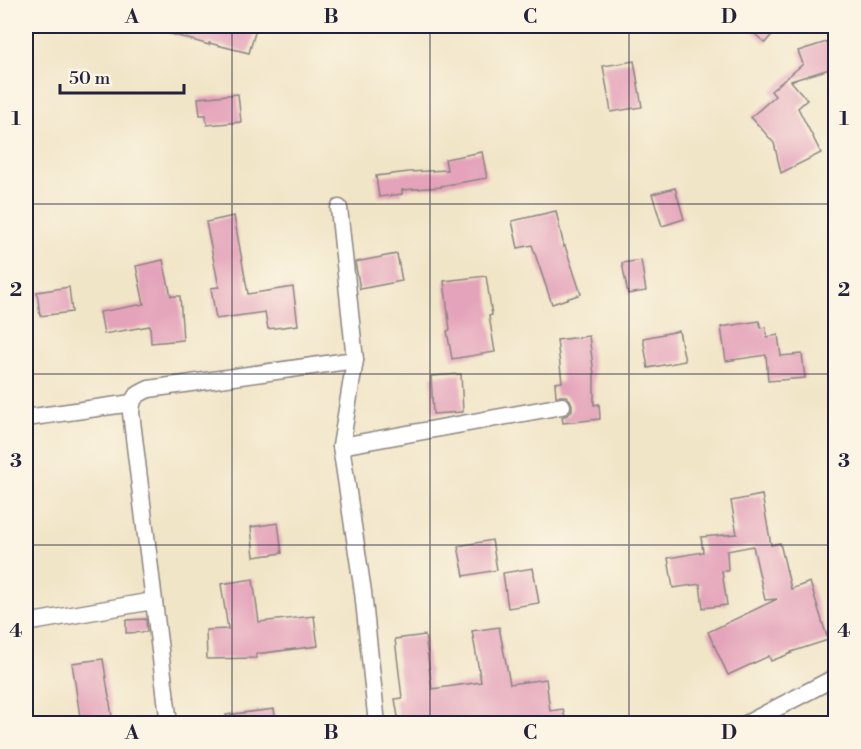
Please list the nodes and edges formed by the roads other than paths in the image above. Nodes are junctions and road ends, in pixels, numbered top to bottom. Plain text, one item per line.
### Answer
1 (339, 208) dead end
2 (355, 360) junction
3 (132, 403) junction
4 (562, 406) dead end
5 (26, 418) edge
6 (341, 446) junction
7 (153, 601) junction
8 (26, 623) edge
9 (836, 677) edge
10 (169, 723) edge
11 (377, 723) edge
12 (746, 723) edge

1 - 2 street
2 - 3 street
2 - 6 street
3 - 5 street
3 - 7 street
4 - 6 street
6 - 11 street
7 - 8 street
7 - 10 street
9 - 12 street

